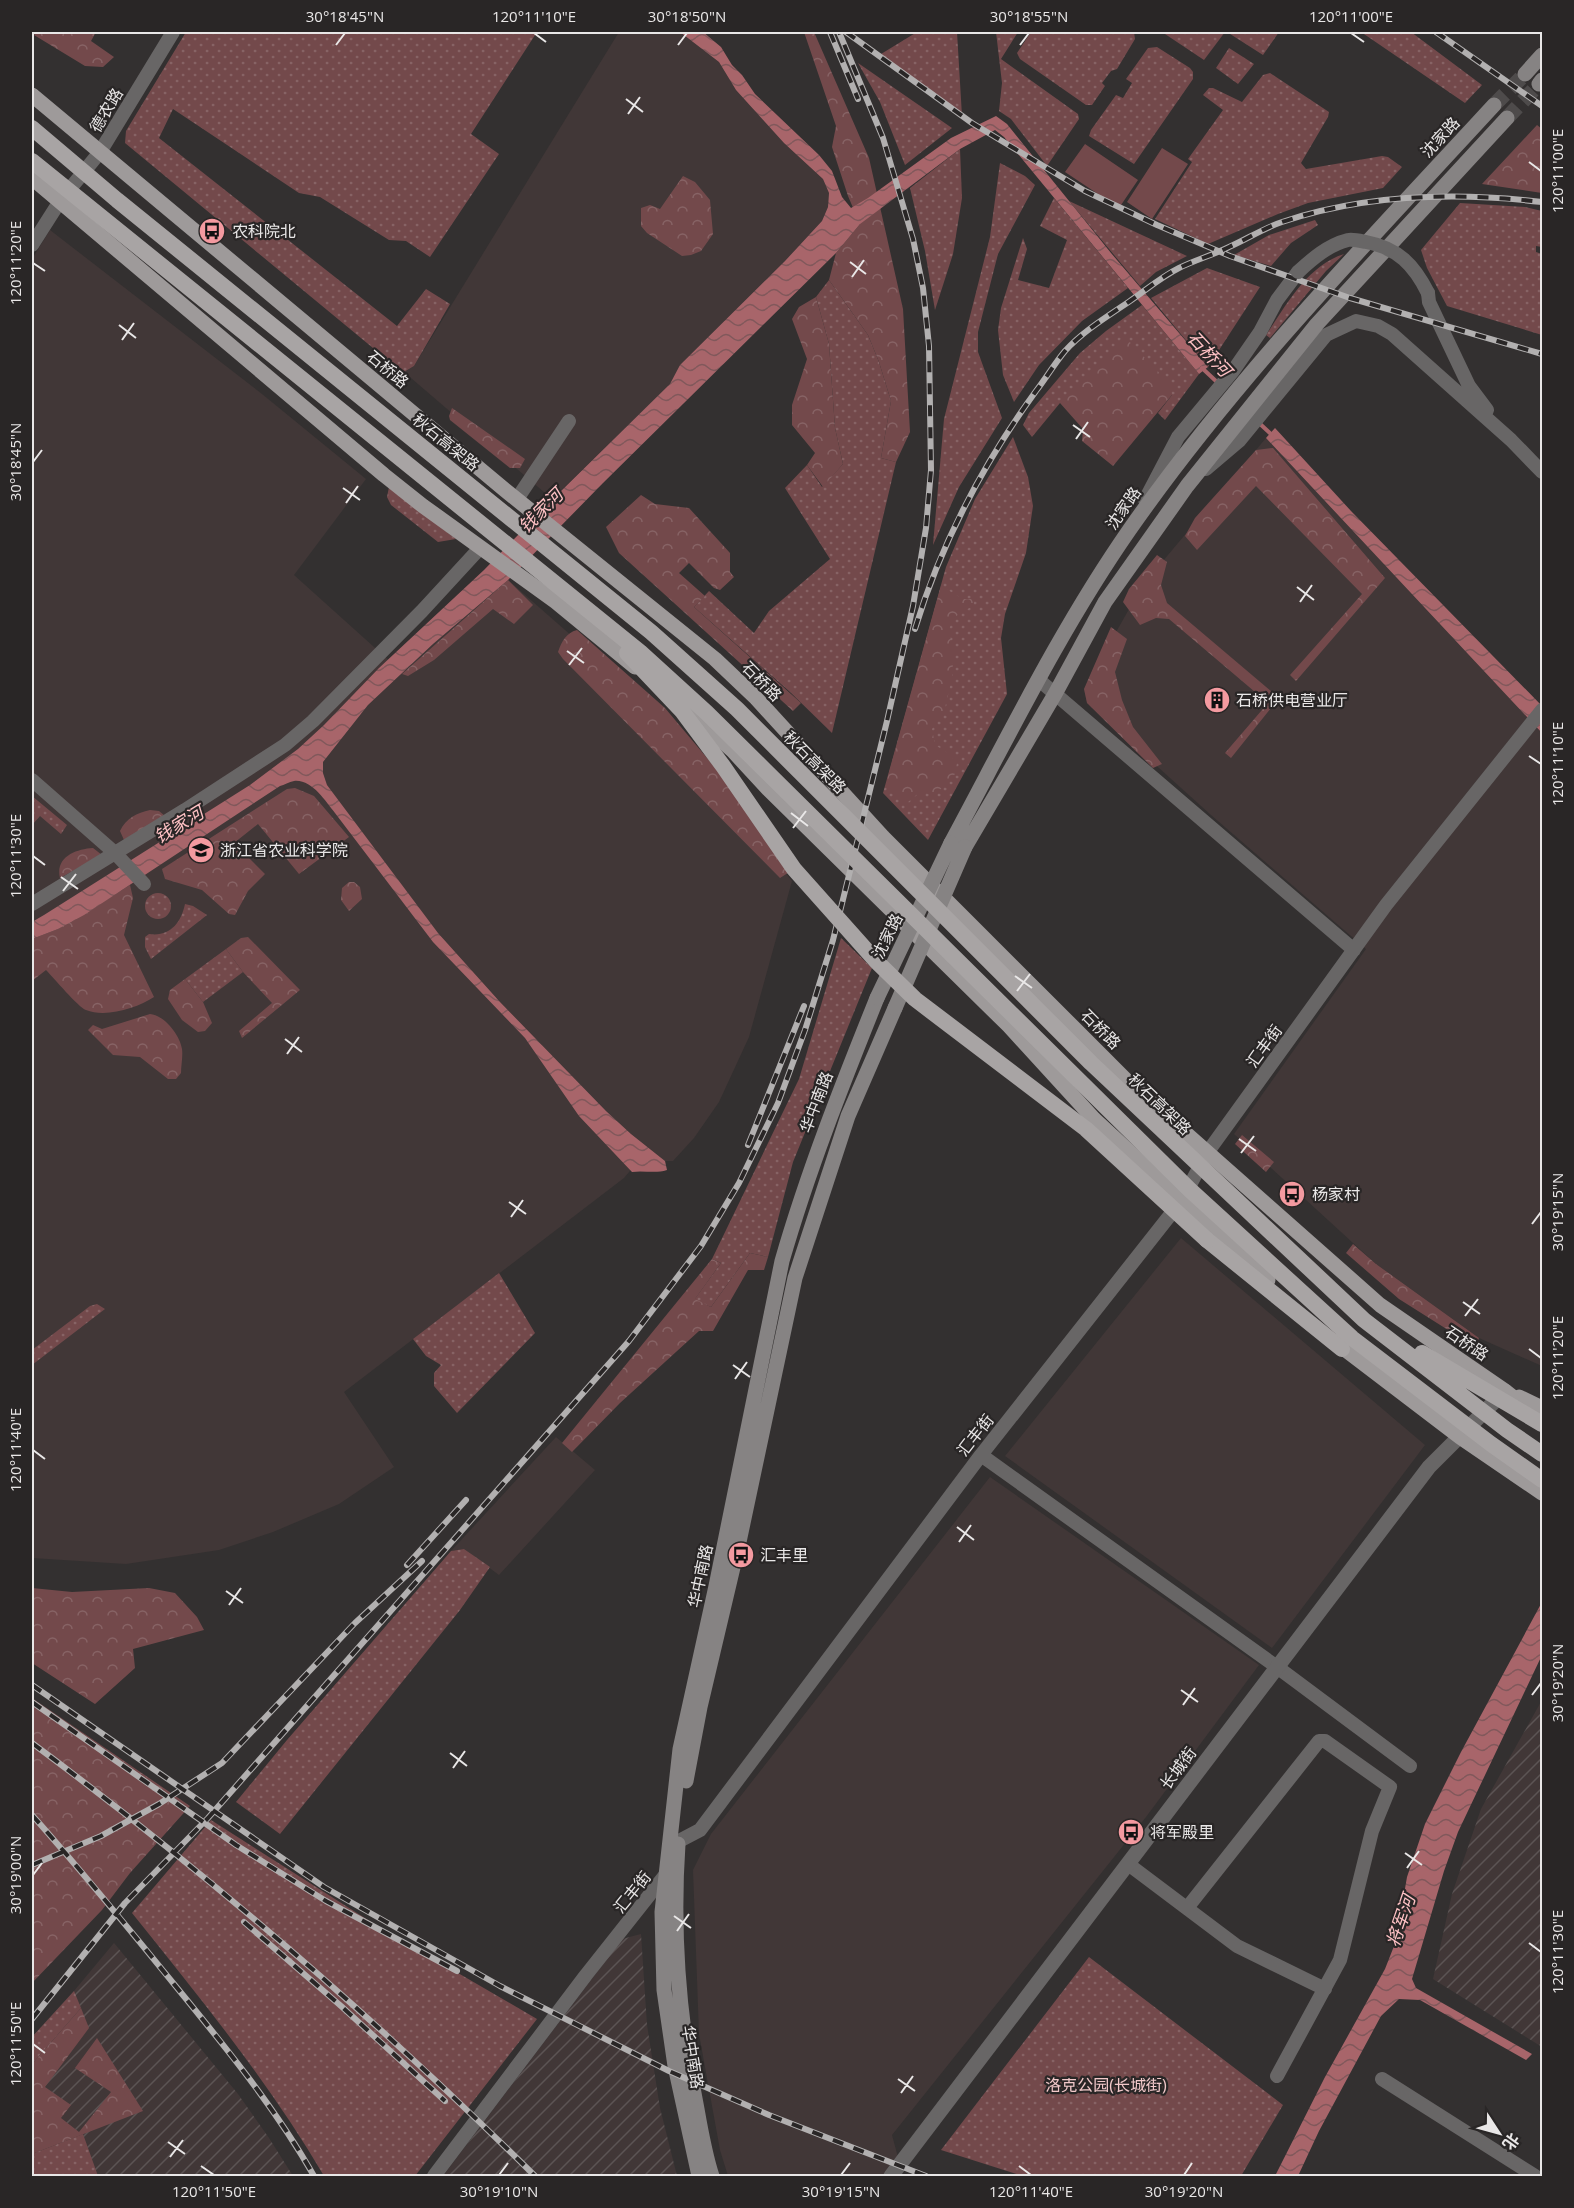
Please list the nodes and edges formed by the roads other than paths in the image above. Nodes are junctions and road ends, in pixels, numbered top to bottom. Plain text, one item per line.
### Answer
1 (173, 32) edge
2 (1542, 55) edge
3 (1525, 74) tunnel mouth
4 (32, 95) edge
5 (1494, 105) tunnel mouth
6 (1507, 118) tunnel mouth
7 (32, 128) edge
8 (100, 152) junction
9 (32, 161) edge
10 (32, 178) edge
11 (60, 201) junction
12 (32, 245) edge
13 (1257, 409) junction
14 (569, 422) dead end
15 (1511, 440) junction
16 (1542, 472) edge
17 (521, 503) junction
18 (1129, 531) junction
19 (483, 550) junction
20 (559, 585) junction
21 (1039, 680) junction
22 (1055, 694) junction
23 (1542, 710) edge
24 (32, 780) edge
25 (958, 845) junction
26 (115, 853) junction
27 (144, 884) dead end
28 (32, 904) edge
29 (1354, 950) junction
30 (877, 998) joint
31 (1207, 1153) junction
32 (1182, 1200) junction
33 (1364, 1320) junction
34 (1342, 1349) junction
35 (1505, 1391) junction
36 (1542, 1408) edge
37 (1542, 1422) edge
38 (1460, 1437) junction
39 (1542, 1454) edge
40 (981, 1455) junction
41 (1542, 1480) edge
42 (1542, 1493) edge
43 (1277, 1667) junction
44 (1410, 1766) dead end
45 (679, 1841) junction
46 (1128, 1864) junction
47 (666, 1876) junction
48 (1186, 1908) junction
49 (1325, 1989) junction
50 (1277, 2076) dead end
51 (1382, 2079) dead end
52 (434, 2176) edge
53 (699, 2176) edge
54 (712, 2176) edge
55 (891, 2176) edge
56 (1535, 2176) edge

1 - 8 street, 德农路
2 - 3 main road
4 - 8 main road, 石桥路
5 - 18 main road, 沈家路
6 - 13 main road, 沈家路
7 - 33 highway, 秋石高架路, bridge
8 - 11 street, 德农路
8 - 17 main road, 石桥路
9 - 20 highway, bridge
10 - 11 main road
11 - 12 street, 德农路
11 - 19 main road
13 - 15 street
13 - 22 main road, 沈家路
14 - 17 street
15 - 16 street
15 - 18 street, bridge
17 - 31 main road, 石桥路
18 - 21 main road, 沈家路
19 - 26 street
19 - 32 main road
20 - 34 highway, bridge
20 - 41 highway, bridge
21 - 22 street
21 - 25 main road, 沈家路
22 - 25 main road, 沈家路
22 - 29 street
23 - 29 street, 汇丰街
24 - 26 street
25 - 30 main road, 沈家路, bridge
25 - 45 main road, 华中南路, bridge
26 - 27 street
26 - 28 street
29 - 31 street, 汇丰街
30 - 47 main road, 华中南路
31 - 32 street, 汇丰街
31 - 35 main road, 石桥路
32 - 34 main road
32 - 40 street, 汇丰街
33 - 37 highway, bridge
33 - 39 highway, 秋石高架路, bridge
34 - 38 main road
35 - 36 main road
35 - 37 main road, 石桥路
35 - 38 street, 长城街
38 - 42 main road
38 - 43 street, 长城街
40 - 43 street
40 - 45 street, 汇丰街
43 - 44 street
43 - 46 street, 长城街
45 - 47 street, 汇丰街
45 - 54 main road, 华中南路
46 - 48 street
46 - 55 street, 长城街
47 - 52 street, 汇丰街
47 - 53 main road, 华中南路
48 - 49 street
48 - 49 street
49 - 50 street
51 - 56 street

